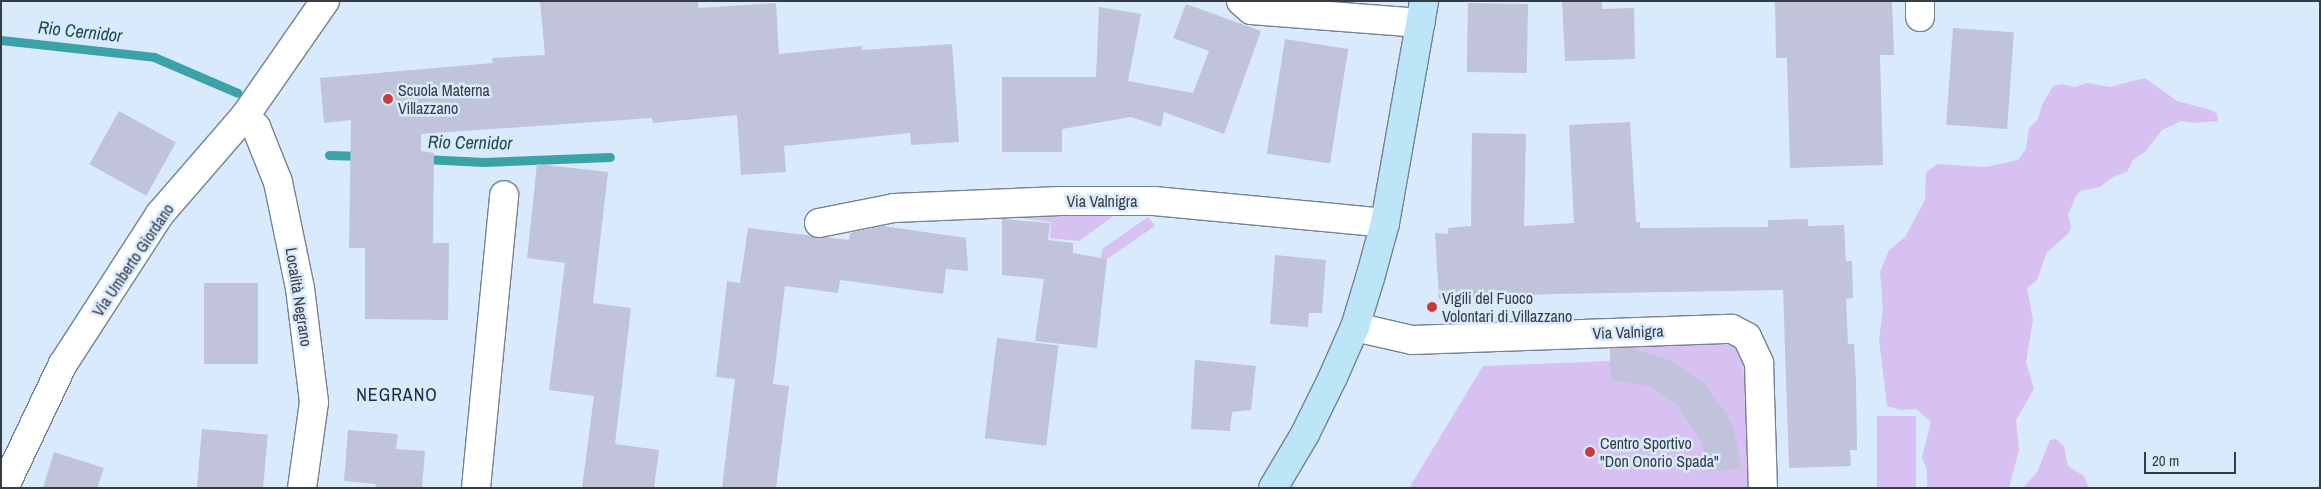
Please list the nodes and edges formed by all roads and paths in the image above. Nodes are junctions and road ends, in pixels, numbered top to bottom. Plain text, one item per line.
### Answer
1 (325, 1) edge
2 (1241, 1) edge
3 (1422, 12) edge
4 (245, 116) junction
5 (504, 195) dead end
6 (819, 223) dead end
7 (1385, 223) junction
8 (1355, 328) junction
9 (4, 488) edge
10 (302, 488) edge
11 (476, 488) edge
12 (1273, 488) edge
13 (1763, 488) edge

1 - 4 street, Via Umberto Giordano
2 - 3 street
3 - 7 main road
4 - 9 street, Via Umberto Giordano
4 - 10 street, Località Negrano
5 - 11 street
6 - 7 street, Via Valnigra
7 - 8 main road
8 - 12 main road
8 - 13 street, Via Valnigra

